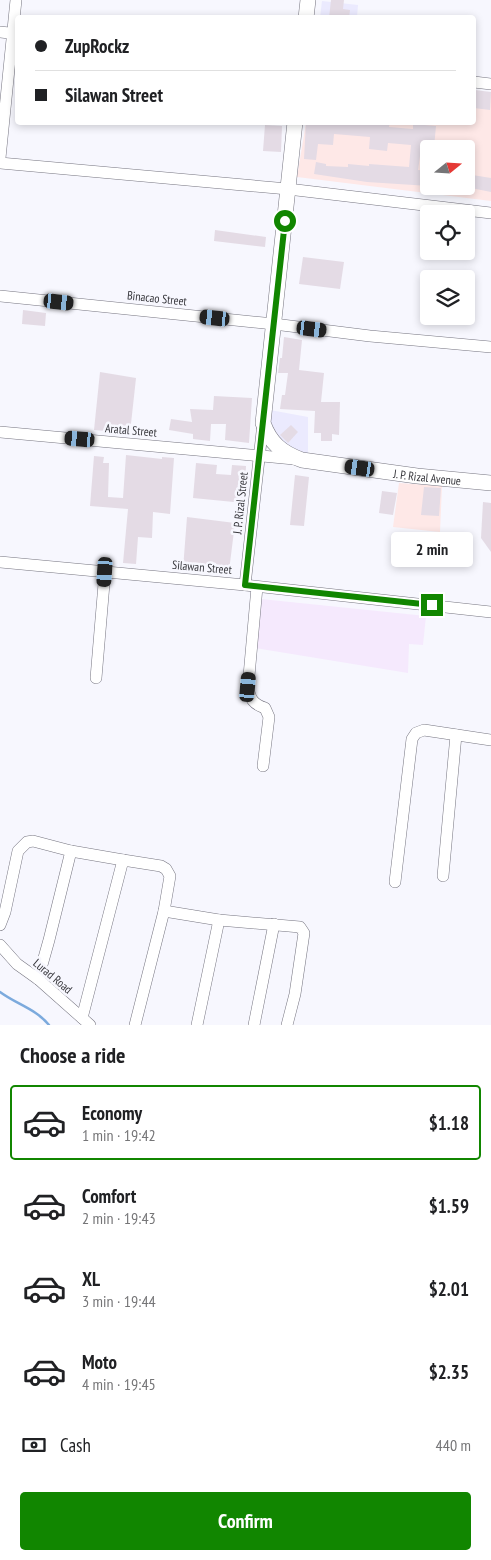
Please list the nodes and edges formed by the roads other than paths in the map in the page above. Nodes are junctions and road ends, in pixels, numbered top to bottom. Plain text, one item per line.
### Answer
1 (16, 0) edge
2 (308, 0) edge
3 (16, 15) edge
4 (306, 15) edge
5 (0, 32) edge
6 (15, 34) edge
7 (476, 82) edge
8 (491, 84) edge
9 (295, 125) edge
10 (0, 158) edge
11 (0, 163) edge
12 (288, 190) junction
13 (491, 213) edge
14 (0, 296) edge
15 (274, 324) junction
16 (491, 347) edge
17 (263, 423) junction
18 (0, 432) edge
19 (259, 456) junction
20 (302, 460) junction
21 (491, 483) edge
22 (0, 562) edge
23 (105, 572) junction
24 (251, 586) junction
25 (491, 612) edge
26 (96, 678) dead end
27 (456, 735) junction
28 (491, 740) edge
29 (263, 766) dead end
30 (70, 851) junction
31 (123, 860) junction
32 (443, 876) dead end
33 (395, 882) dead end
34 (164, 911) junction
35 (219, 920) junction
36 (274, 924) junction
37 (0, 925) edge
38 (0, 945) edge
39 (38, 979) junction
40 (86, 1021) edge
41 (136, 1025) edge
42 (197, 1025) edge
43 (254, 1025) edge
44 (287, 1025) edge

1 - 3 street
2 - 4 main road
5 - 6 street
6 - 10 street
7 - 8 street
9 - 12 main road
11 - 12 street
12 - 13 street
12 - 15 main road
14 - 15 street, Binacao Street
15 - 16 street, Binacao Street
15 - 17 main road
17 - 19 street, J. P. Rizal Street
17 - 20 main road, J. P. Rizal Avenue
18 - 19 street, Aratal Street
19 - 20 street, Aratal Street
19 - 24 street, J. P. Rizal Street
20 - 21 main road, J. P. Rizal Avenue
22 - 23 street, Silawan Street
23 - 24 street, Silawan Street
23 - 26 street
24 - 25 street, Silawan Street
24 - 29 street, J. P. Rizal Street
27 - 28 street
27 - 32 street
27 - 33 street
30 - 31 street
30 - 37 street
30 - 39 street
31 - 34 street
31 - 40 street
34 - 35 street
34 - 41 street
35 - 36 street
35 - 42 street
36 - 43 street
36 - 44 street
38 - 39 street, Lurad Road
39 - 40 street, Lurad Road

